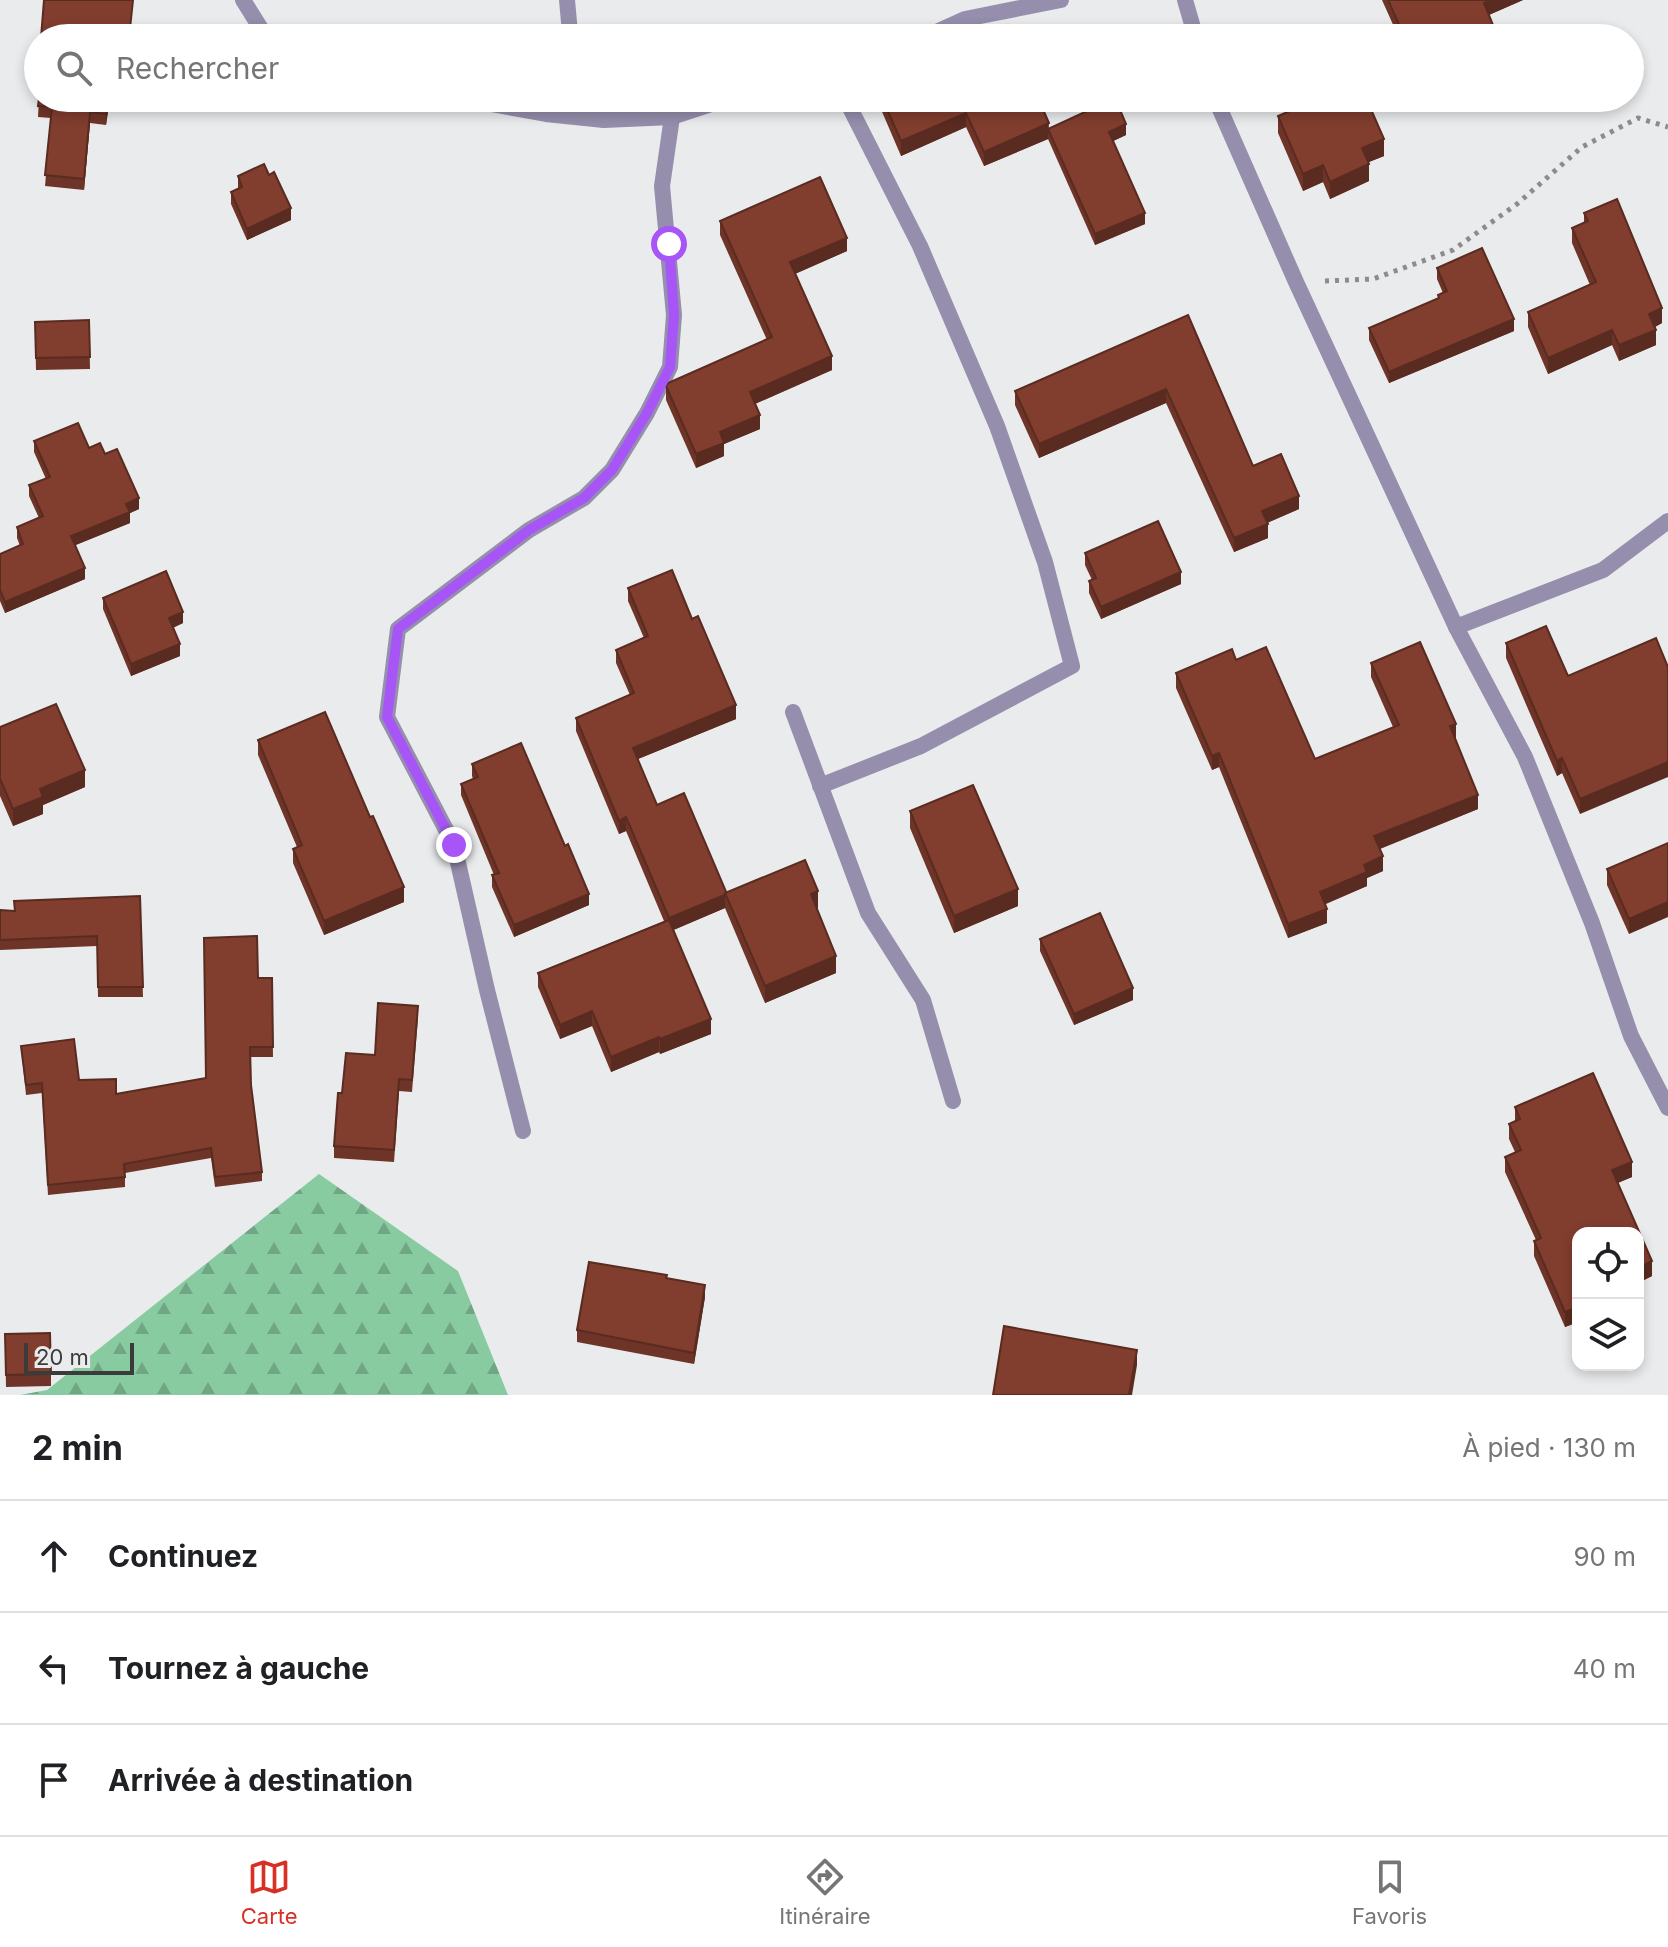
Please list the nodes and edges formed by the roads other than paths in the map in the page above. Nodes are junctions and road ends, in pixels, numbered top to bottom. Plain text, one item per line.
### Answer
1 (243, 0) edge
2 (567, 0) edge
3 (1061, 0) edge
4 (1185, 0) edge
5 (258, 24) edge
6 (569, 24) edge
7 (954, 24) edge
8 (1192, 24) edge
9 (535, 112) edge
10 (601, 112) edge
11 (687, 112) edge
12 (852, 112) edge
13 (1221, 112) edge
14 (672, 117) junction
15 (604, 120) junction
16 (1668, 521) edge
17 (1456, 627) junction
18 (793, 712) dead end
19 (820, 786) junction
20 (953, 1101) dead end
21 (1668, 1108) edge
22 (523, 1131) dead end

1 - 5 street
2 - 6 street
3 - 7 street
4 - 8 street
9 - 15 street
10 - 15 street
11 - 14 street
12 - 19 street
13 - 17 street
14 - 15 street
14 - 22 street
16 - 17 street
17 - 21 street
18 - 19 street
19 - 20 street

